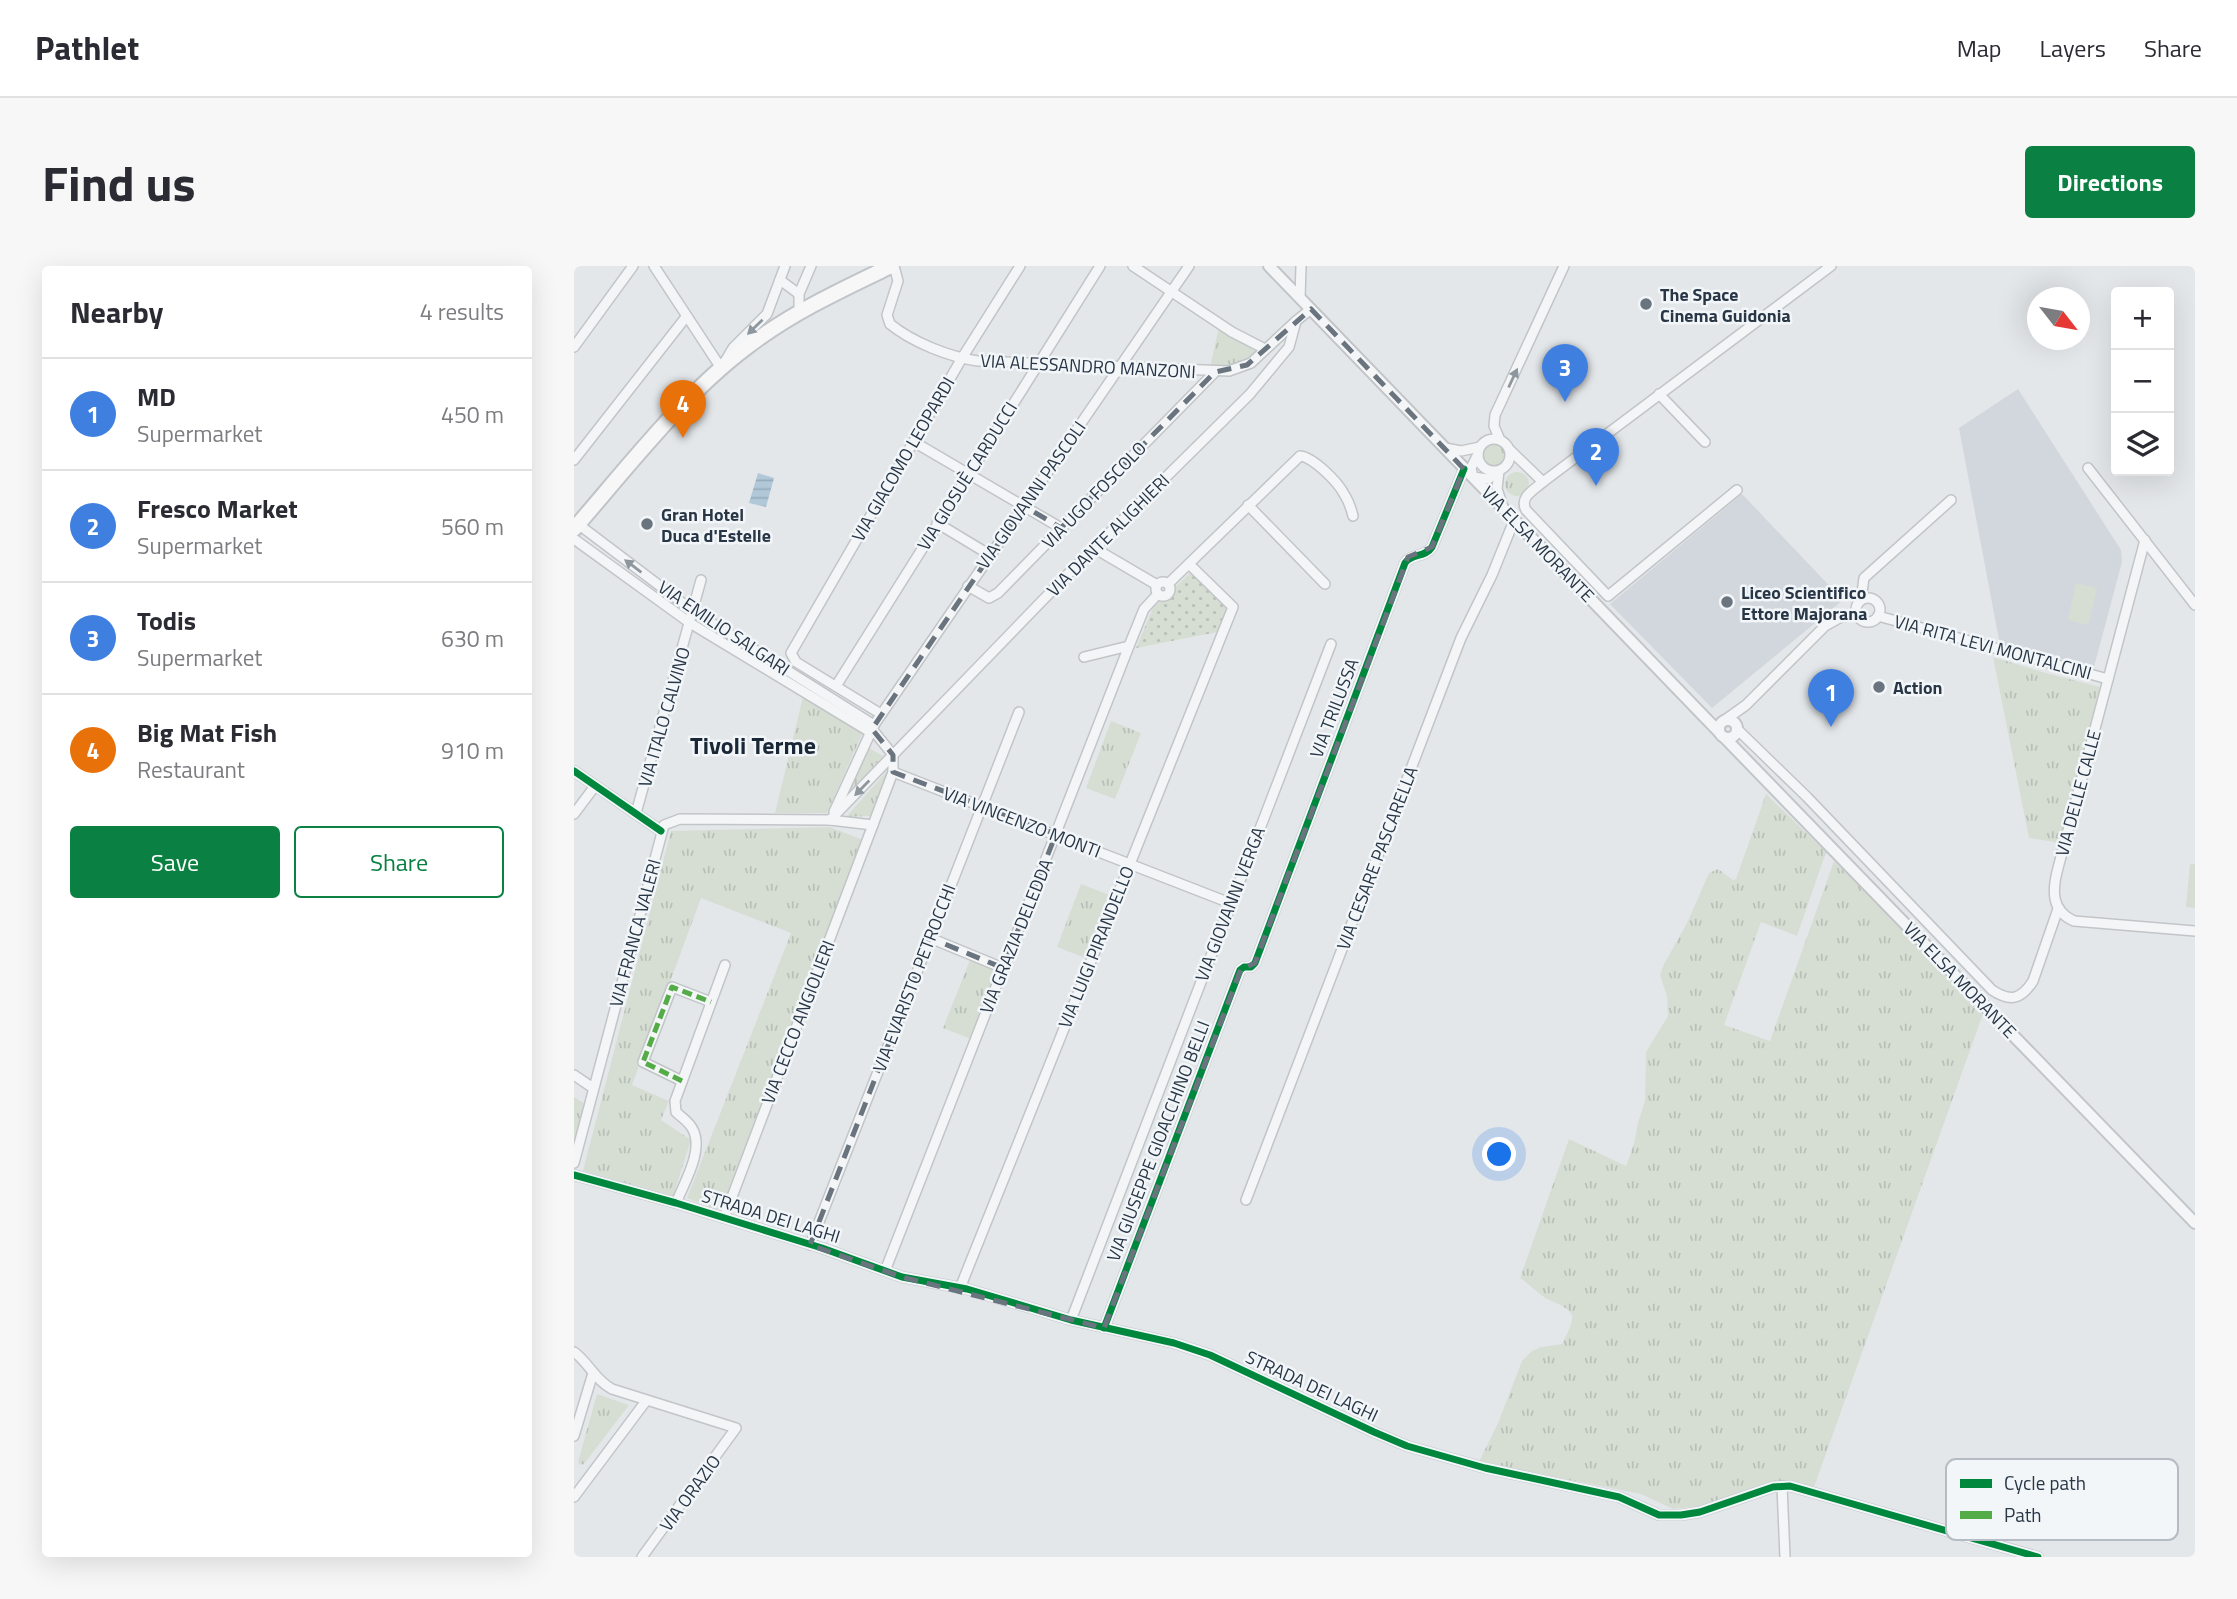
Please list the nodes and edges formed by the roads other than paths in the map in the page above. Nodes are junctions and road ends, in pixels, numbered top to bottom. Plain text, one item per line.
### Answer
1 (633, 266) edge
2 (654, 266) edge
3 (786, 266) edge
4 (811, 266) edge
5 (892, 266) edge
6 (1020, 266) edge
7 (1100, 266) edge
8 (1133, 266) edge
9 (1189, 266) edge
10 (1269, 266) edge
11 (1301, 266) edge
12 (1564, 266) edge
13 (1831, 266) edge
14 (780, 280) junction
15 (1172, 293) junction
16 (799, 294) junction
17 (1300, 298) junction
18 (1311, 309) junction
19 (799, 311) junction
20 (686, 317) junction
21 (1296, 321) junction
22 (574, 347) edge
23 (1265, 349) junction
24 (962, 358) junction
25 (1039, 363) junction
26 (721, 368) junction
27 (1121, 368) junction
28 (1215, 372) junction
29 (1659, 394) junction
30 (1500, 440) junction
31 (915, 442) junction
32 (1705, 442) dead end
33 (1445, 447) junction
34 (1479, 450) junction
35 (1510, 450) junction
36 (574, 460) edge
37 (1525, 464) junction
38 (2088, 468) dead end
39 (1464, 469) junction
40 (1502, 469) junction
41 (968, 474) junction
42 (1473, 477) junction
43 (1544, 482) junction
44 (1737, 490) dead end
45 (1951, 500) dead end
46 (1248, 505) junction
47 (1024, 506) junction
48 (1503, 506) junction
49 (1353, 516) dead end
50 (1515, 518) junction
51 (937, 523) junction
52 (1061, 528) junction
53 (575, 530) edge
54 (2145, 540) junction
55 (1094, 548) junction
56 (990, 555) junction
57 (1189, 564) junction
58 (701, 580) dead end
59 (1325, 584) dead end
60 (968, 586) junction
61 (1157, 589) junction
62 (1861, 600) junction
63 (2195, 605) edge
64 (693, 611) junction
65 (1857, 614) junction
66 (1878, 616) junction
67 (690, 623) junction
68 (1331, 644) dead end
69 (1129, 646) junction
70 (1084, 657) dead end
71 (2108, 679) junction
72 (836, 686) junction
73 (1746, 705) junction
74 (1020, 712) dead end
75 (881, 714) junction
76 (1725, 720) junction
77 (1737, 728) junction
78 (872, 729) junction
79 (1722, 735) junction
80 (893, 755) junction
81 (574, 771) edge
82 (893, 772) junction
83 (595, 786) junction
84 (982, 807) junction
85 (574, 814) edge
86 (641, 816) junction
87 (680, 819) junction
88 (830, 820) junction
89 (873, 825) junction
90 (661, 831) junction
91 (1056, 834) junction
92 (1130, 863) junction
93 (1230, 903) junction
94 (2058, 909) junction
95 (2195, 931) edge
96 (930, 938) junction
97 (725, 965) dead end
98 (1244, 967) joint
99 (1003, 968) junction
100 (711, 1002) junction
101 (574, 1075) edge
102 (682, 1081) junction
103 (593, 1088) junction
104 (574, 1163) edge
105 (574, 1175) edge
106 (1245, 1200) dead end
107 (676, 1203) junction
108 (724, 1218) junction
109 (2195, 1223) edge
110 (810, 1245) junction
111 (885, 1271) junction
112 (960, 1288) junction
113 (1071, 1320) junction
114 (1104, 1328) junction
115 (574, 1352) edge
116 (593, 1373) junction
117 (646, 1401) junction
118 (574, 1436) edge
119 (1782, 1486) junction
120 (574, 1497) edge
121 (1946, 1530) edge
122 (1980, 1540) edge
123 (642, 1557) edge
124 (1785, 1557) edge
125 (2038, 1557) edge

1 - 22 street
2 - 20 street
3 - 14 street
4 - 16 street
5 - 19 main road
5 - 24 street, VIA ALESSANDRO MANZONI
6 - 24 street, VIA GIACOMO LEOPARDI
7 - 25 street, VIA GIOSUÈ CARDUCCI
8 - 15 street
9 - 15 street, VIA GIOVANNI PASCOLI
10 - 17 street, VIA ELSA MORANTE
11 - 17 street
30 -> 12 street
13 - 29 street
14 - 16 street
14 -> 26 street
15 - 23 street
15 - 27 street, VIA GIOVANNI PASCOLI
16 - 19 street
17 - 18 street, VIA ELSA MORANTE
18 - 21 street
18 - 33 street, VIA ELSA MORANTE
19 - 26 main road
20 - 26 street
20 - 36 street
21 - 23 street, VIA ALESSANDRO MANZONI
21 - 55 street, VIA DANTE ALIGHIERI
23 - 28 street, VIA ALESSANDRO MANZONI
24 - 25 street, VIA ALESSANDRO MANZONI
24 - 31 street, VIA GIACOMO LEOPARDI
25 - 27 street, VIA ALESSANDRO MANZONI
25 - 41 street, VIA GIOSUÈ CARDUCCI
26 - 53 main road
27 - 28 street, VIA ALESSANDRO MANZONI
27 - 47 street, VIA GIOVANNI PASCOLI
28 - 52 street, VIA UGO FOSCOLO
29 - 32 street
29 - 43 street
30 - 34 street
30 - 35 street
31 - 41 street
31 - 72 street, VIA GIACOMO LEOPARDI
33 - 34 street
33 - 39 street, VIA ELSA MORANTE
34 - 40 street
34 - 42 street
35 - 37 street
35 - 40 street
37 - 40 street
37 - 43 street
38 - 54 street
39 - 42 street, VIA ELSA MORANTE
39 - 98 street, VIA TRILUSSA
40 - 42 street
40 - 48 street
41 - 47 street
41 - 51 street, VIA GIOSUÈ CARDUCCI
42 - 48 street, VIA ELSA MORANTE
43 - 44 street
45 - 62 street
46 - 49 street
46 - 57 street
46 - 59 street
47 - 52 street
47 - 56 street, VIA GIOVANNI PASCOLI
48 - 50 street, VIA ELSA MORANTE
50 - 79 street, VIA ELSA MORANTE
50 - 106 street, VIA CESARE PASCARELLA
51 - 56 street
51 - 72 street, VIA GIOSUÈ CARDUCCI
52 - 60 street, VIA UGO FOSCOLO
64 -> 53 street, VIA EMILIO SALGARI
53 - 67 street, VIA EMILIO SALGARI
54 - 63 street
54 - 71 street, VIA DELLE CALLE
55 - 61 street
55 - 80 street, VIA DANTE ALIGHIERI
56 - 60 street, VIA GIOVANNI PASCOLI
57 - 61 street
57 - 92 street, VIA LUIGI PIRANDELLO
58 - 64 street, VIA ITALO CALVINO
60 - 75 street, VIA GIOVANNI PASCOLI
61 - 69 street, VIA GRAZIA DELEDDA
62 - 65 street
62 - 66 street, VIA RITA LEVI MONTALCINI
64 - 67 street, VIA ITALO CALVINO
64 - 78 street, VIA EMILIO SALGARI
65 - 66 street, VIA RITA LEVI MONTALCINI
65 - 73 street, VIA RITA LEVI MONTALCINI
66 - 71 street, VIA RITA LEVI MONTALCINI
67 - 78 street, VIA EMILIO SALGARI
67 - 86 street, VIA ITALO CALVINO
68 - 93 street, VIA GIOVANNI VERGA
69 - 70 street
69 - 91 street, VIA GRAZIA DELEDDA
71 - 94 street, VIA DELLE CALLE
72 - 75 street
73 - 76 street, VIA RITA LEVI MONTALCINI
73 - 77 street
74 - 84 street, VIA EVARISTO PETROCCHI
75 - 78 street, VIA GIOVANNI PASCOLI
76 - 77 street
76 - 79 street
77 - 79 street
77 - 94 street
78 - 80 street
78 - 88 street, VIA GIOVANNI PASCOLI
79 - 109 street, VIA ELSA MORANTE
80 - 82 street
80 -> 88 street, VIA DANTE ALIGHIERI
81 - 83 street
82 - 84 street, VIA VINCENZO MONTI
82 - 89 street, VIA CECCO ANGIOLIERI
83 - 85 street
83 - 86 street
84 - 91 street, VIA VINCENZO MONTI
84 - 96 street, VIA EVARISTO PETROCCHI
86 - 87 street
86 - 90 street
87 - 88 street
87 - 90 street
88 - 89 street
89 - 108 street, VIA CECCO ANGIOLIERI
90 - 103 street, VIA FRANCA VALERI
91 - 92 street, VIA VINCENZO MONTI
91 - 99 street, VIA GRAZIA DELEDDA
92 - 93 street, VIA VINCENZO MONTI
92 - 112 street, VIA LUIGI PIRANDELLO
93 - 113 street, VIA GIOVANNI VERGA
94 - 95 street
96 - 99 street
96 - 110 street, VIA EVARISTO PETROCCHI
97 - 100 street
98 - 114 street, VIA GIUSEPPE GIOACCHINO BELLI
99 - 111 street, VIA GRAZIA DELEDDA
100 - 102 street
100 - 102 street
101 - 103 street
102 - 107 street
103 - 104 street, VIA FRANCA VALERI
105 - 107 street, STRADA DEI LAGHI
107 - 108 street, STRADA DEI LAGHI
108 - 110 street, STRADA DEI LAGHI
110 - 111 street, STRADA DEI LAGHI
111 - 112 street, STRADA DEI LAGHI
112 - 113 street, STRADA DEI LAGHI
113 - 114 street, STRADA DEI LAGHI
114 - 119 street, STRADA DEI LAGHI
115 - 116 street
116 - 117 street
116 - 118 street
117 - 120 street
117 - 123 street, VIA ORAZIO
119 - 121 street
119 - 124 street
122 - 125 street

